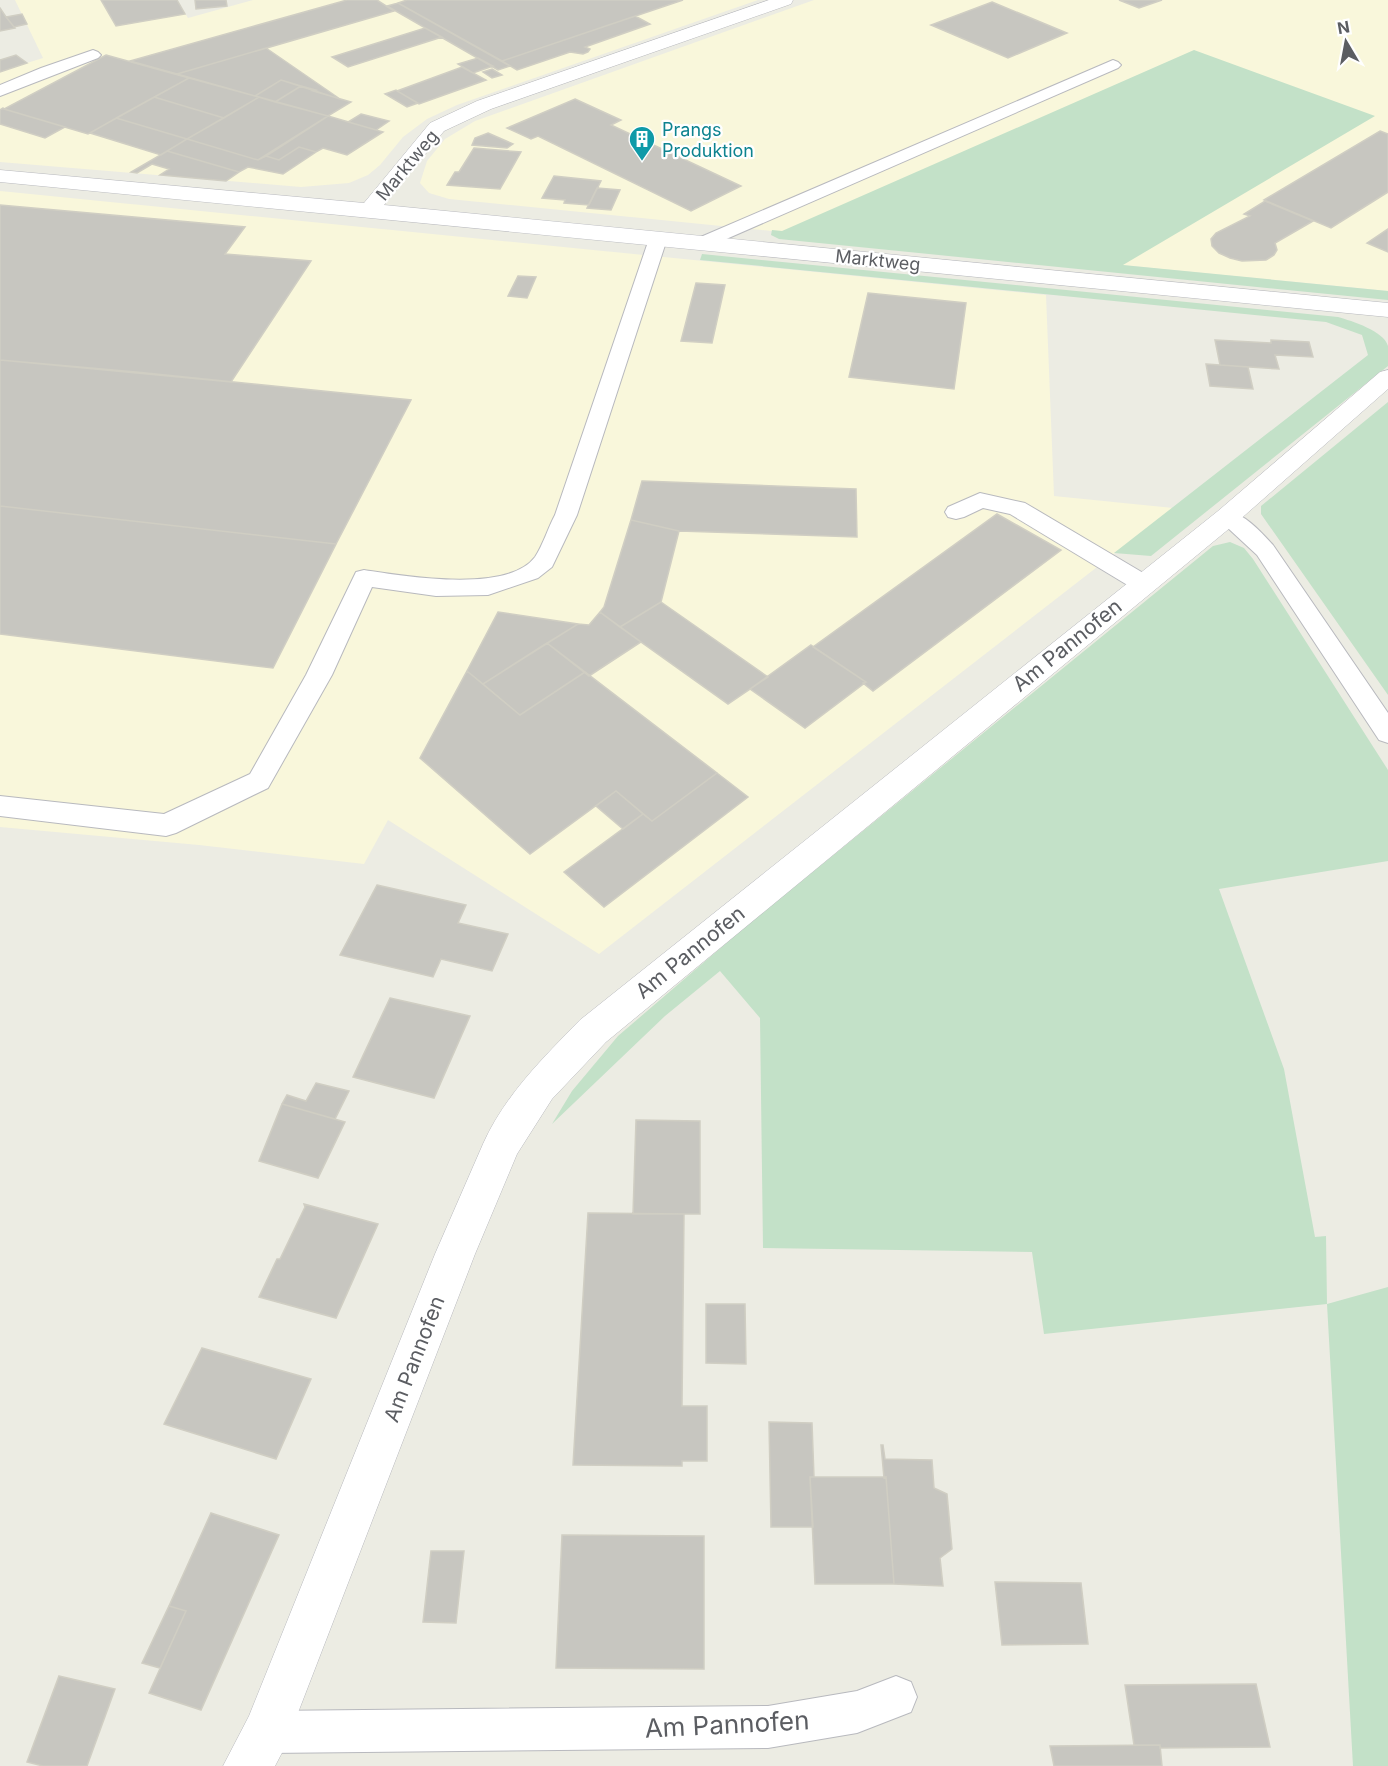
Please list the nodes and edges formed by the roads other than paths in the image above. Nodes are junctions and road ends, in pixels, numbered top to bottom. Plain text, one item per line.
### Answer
1 (784, 0) edge
2 (93, 55) dead end
3 (1113, 65) dead end
4 (0, 91) edge
5 (0, 176) edge
6 (369, 210) junction
7 (658, 239) junction
8 (702, 243) junction
9 (1388, 310) edge
10 (1388, 377) edge
11 (956, 512) dead end
12 (1227, 517) junction
13 (1142, 584) junction
14 (1388, 733) edge
15 (0, 806) edge
16 (896, 1697) dead end
17 (258, 1749) edge

1 - 6 street, Marktweg
2 - 4 lane
3 - 8 lane
5 - 6 street, Marktweg
6 - 7 street, Marktweg
7 - 8 street, Marktweg
7 - 15 lane
8 - 9 street, Marktweg
10 - 12 street, Am Pannofen
11 - 13 lane
12 - 13 street, Am Pannofen
12 - 14 lane
13 - 17 street, Am Pannofen
16 - 17 lane, Am Pannofen

